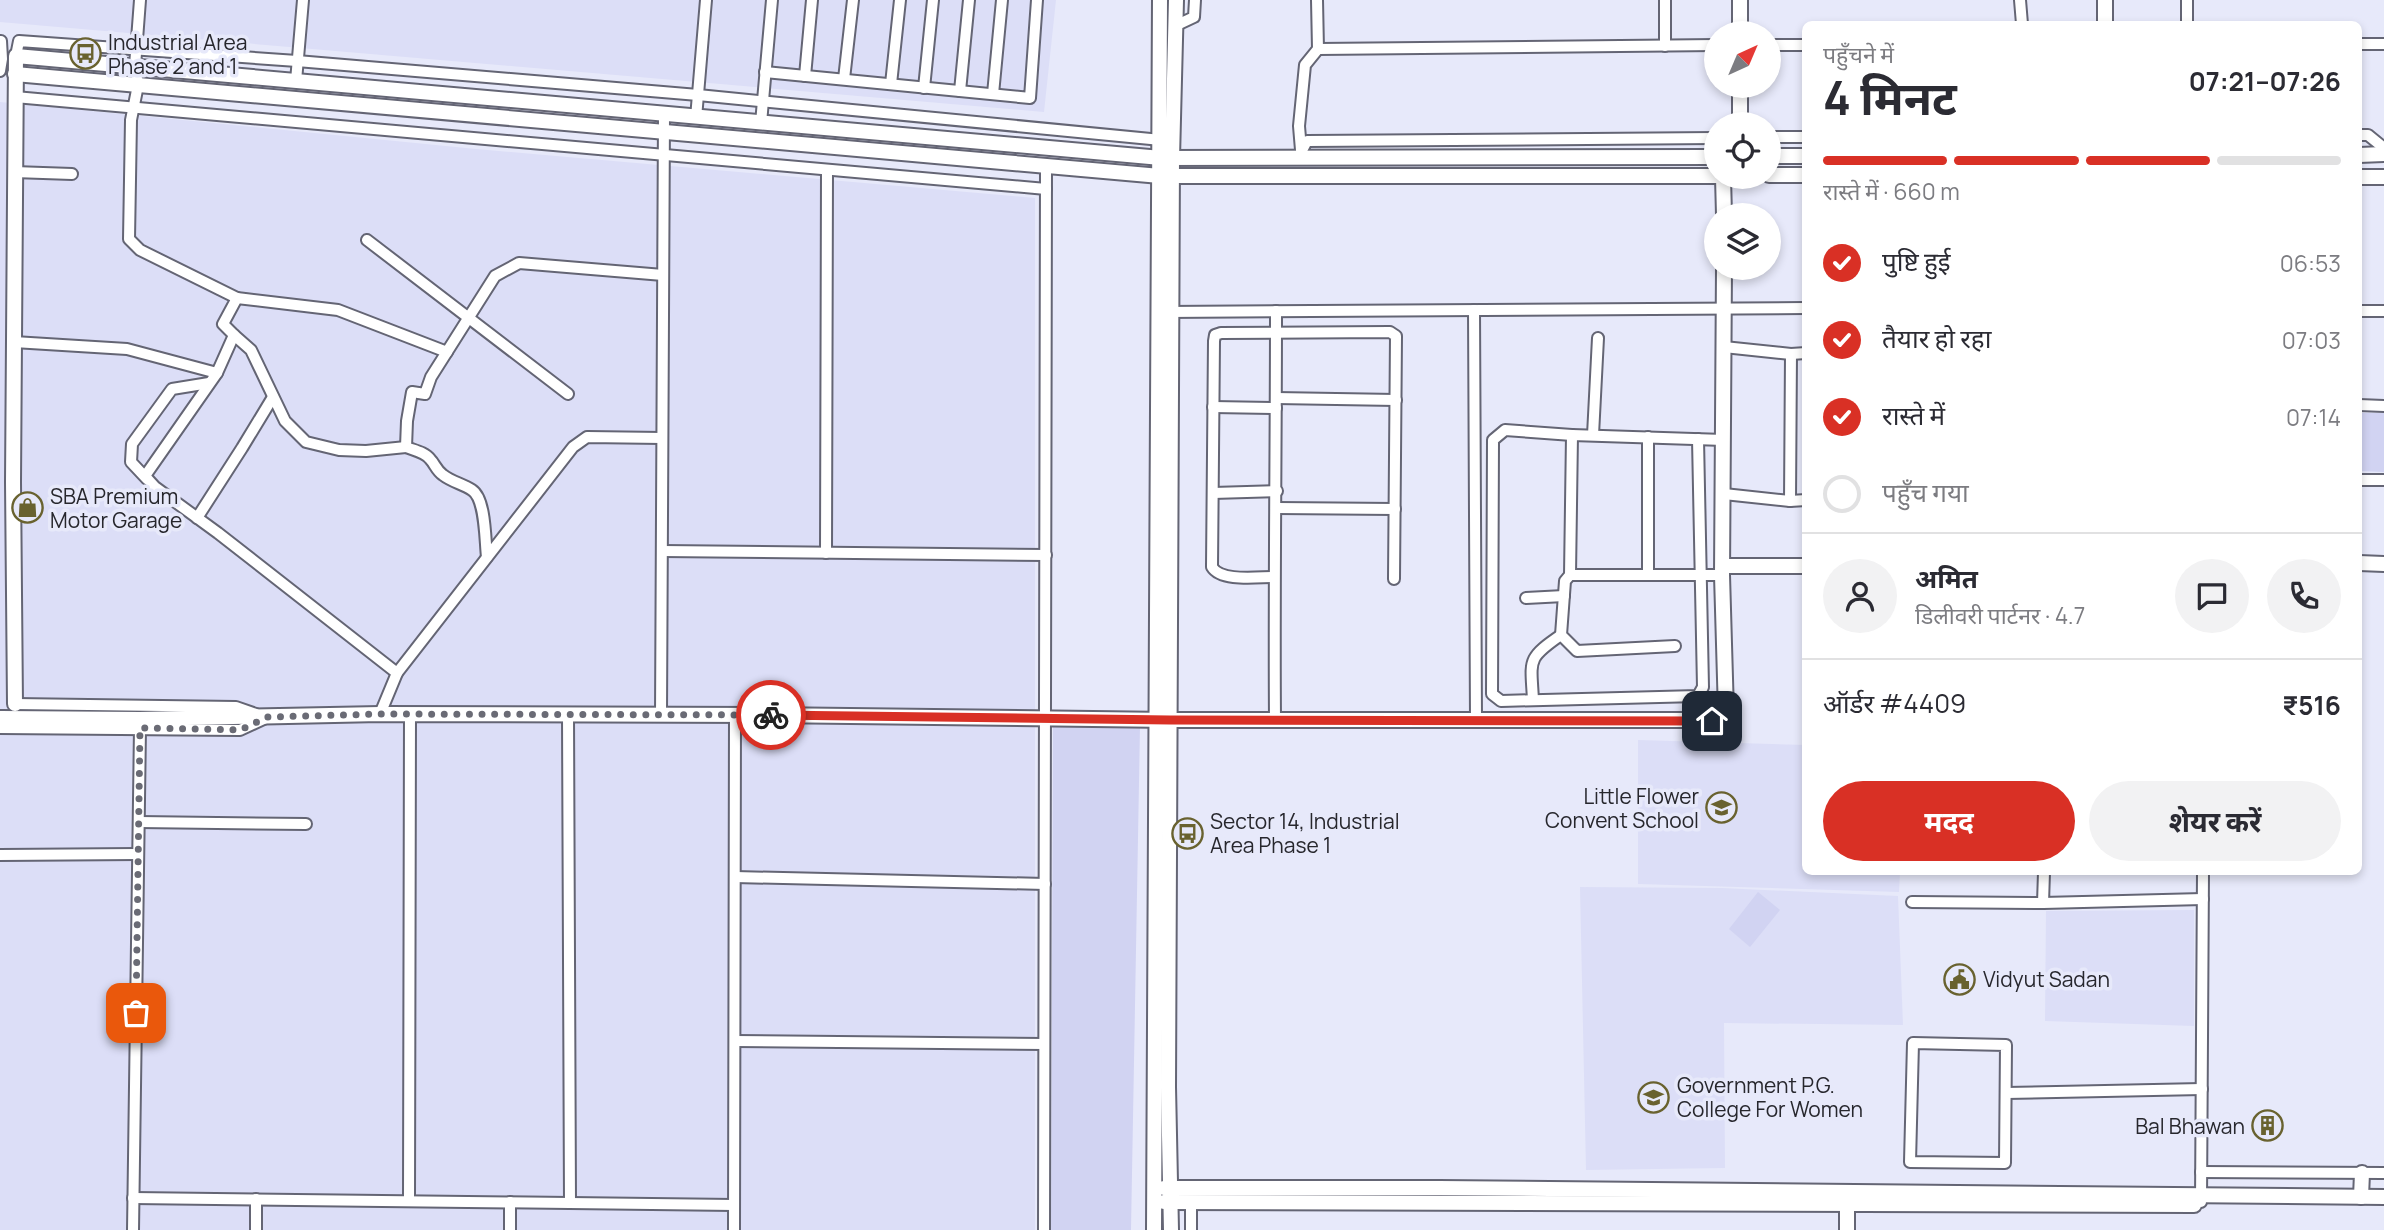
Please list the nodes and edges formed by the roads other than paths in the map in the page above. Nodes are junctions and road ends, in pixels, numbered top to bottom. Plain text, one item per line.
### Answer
1 (140, 0) edge
2 (303, 0) edge
3 (706, 0) edge
4 (772, 0) edge
5 (812, 0) edge
6 (853, 0) edge
7 (900, 0) edge
8 (933, 0) edge
9 (969, 0) edge
10 (1002, 0) edge
11 (1037, 0) edge
12 (1160, 0) edge
13 (1176, 0) edge
14 (1195, 0) edge
15 (1317, 0) edge
16 (1665, 0) edge
17 (1740, 0) edge
18 (2021, 0) edge
19 (2105, 0) edge
20 (2187, 0) edge
21 (1740, 21) edge
22 (2022, 21) edge
23 (2105, 21) edge
24 (2187, 21) edge
25 (1177, 25) junction
26 (1, 40) edge
27 (2362, 44) edge
28 (2384, 44) edge
29 (1704, 45) edge
30 (1782, 45) edge
31 (1802, 45) edge
32 (1665, 46) junction
33 (17, 48) junction
34 (1318, 49) junction
35 (136, 51) junction
36 (298, 61) junction
37 (135, 66) junction
38 (765, 72) junction
39 (5, 73) edge
40 (805, 76) junction
41 (844, 79) junction
42 (296, 81) junction
43 (891, 84) junction
44 (138, 85) junction
45 (924, 88) junction
46 (960, 91) junction
47 (993, 94) junction
48 (698, 95) junction
49 (15, 97) junction
50 (762, 102) junction
51 (135, 107) junction
52 (664, 115) junction
53 (696, 118) junction
54 (761, 123) junction
55 (664, 131) junction
56 (2362, 135) edge
57 (1781, 137) edge
58 (1802, 137) edge
59 (1704, 138) edge
60 (1161, 140) junction
61 (2384, 148) edge
62 (1299, 154) junction
63 (2384, 154) edge
64 (664, 155) junction
65 (2362, 155) edge
66 (1781, 156) edge
67 (1802, 156) edge
68 (1704, 157) edge
69 (1166, 158) junction
70 (1046, 167) junction
71 (827, 170) junction
72 (14, 172) junction
73 (72, 174) dead end
74 (1781, 175) edge
75 (1802, 175) edge
76 (1166, 176) junction
77 (1704, 176) edge
78 (2362, 177) edge
79 (2384, 177) edge
80 (1046, 189) junction
81 (367, 240) dead end
82 (663, 275) junction
83 (1724, 280) edge
84 (237, 298) junction
85 (1724, 308) junction
86 (1802, 308) edge
87 (1474, 310) junction
88 (1276, 311) junction
89 (2362, 311) edge
90 (2384, 311) edge
91 (1166, 312) junction
92 (470, 318) junction
93 (1276, 333) junction
94 (234, 335) junction
95 (1598, 338) dead end
96 (14, 342) junction
97 (1724, 347) junction
98 (447, 352) junction
99 (1802, 353) edge
100 (1791, 354) junction
101 (217, 373) junction
102 (209, 383) junction
103 (568, 394) dead end
104 (272, 397) junction
105 (1396, 400) junction
106 (1276, 403) junction
107 (2362, 405) edge
108 (2384, 405) edge
109 (1213, 407) junction
110 (1572, 435) junction
111 (1593, 435) junction
112 (1648, 437) junction
113 (662, 438) junction
114 (1698, 439) junction
115 (1724, 440) junction
116 (405, 447) junction
117 (147, 479) junction
118 (2362, 480) edge
119 (2384, 481) edge
120 (1277, 491) junction
121 (1213, 493) junction
122 (1724, 494) junction
123 (1802, 500) edge
124 (1790, 501) junction
125 (1277, 508) junction
126 (1395, 509) junction
127 (197, 518) junction
128 (662, 551) junction
129 (826, 553) junction
130 (1046, 555) junction
131 (486, 557) junction
132 (2362, 564) edge
133 (2384, 564) edge
134 (1802, 566) edge
135 (1723, 570) junction
136 (1570, 575) junction
137 (1648, 575) junction
138 (1699, 575) junction
139 (1274, 577) junction
140 (1394, 579) dead end
141 (1564, 596) junction
142 (1527, 597) dead end
143 (1562, 635) junction
144 (1675, 646) dead end
145 (397, 673) junction
146 (1533, 700) junction
147 (15, 704) joint
148 (380, 714) junction
149 (410, 714) junction
150 (568, 715) junction
151 (661, 715) junction
152 (735, 715) junction
153 (268, 717) junction
154 (0, 718) edge
155 (1045, 718) junction
156 (1164, 720) junction
157 (1275, 720) junction
158 (1476, 720) junction
159 (0, 728) edge
160 (140, 728) junction
161 (139, 822) junction
162 (306, 824) dead end
163 (138, 854) junction
164 (0, 855) edge
165 (2044, 875) edge
166 (2203, 875) edge
167 (735, 877) junction
168 (1045, 884) junction
169 (2203, 899) junction
170 (1912, 902) dead end
171 (2043, 903) junction
172 (734, 1041) junction
173 (1044, 1044) junction
174 (2202, 1089) junction
175 (2006, 1093) junction
176 (2201, 1172) junction
177 (2362, 1173) junction
178 (2384, 1173) edge
179 (1154, 1195) junction
180 (1171, 1195) junction
181 (2361, 1197) junction
182 (2384, 1197) edge
183 (133, 1198) junction
184 (1847, 1198) junction
185 (256, 1199) junction
186 (2201, 1200) junction
187 (408, 1201) junction
188 (510, 1202) junction
189 (1191, 1202) junction
190 (570, 1203) junction
191 (734, 1205) junction
192 (2384, 1206) edge
193 (133, 1230) edge
194 (256, 1230) edge
195 (510, 1230) edge
196 (734, 1230) edge
197 (1044, 1230) edge
198 (1154, 1230) edge
199 (1171, 1230) edge
200 (1191, 1230) edge
201 (1847, 1230) edge

1 - 35 street
2 - 36 street
3 - 48 street
4 - 38 street
5 - 40 street
6 - 41 street
7 - 43 street
8 - 45 street
9 - 46 street
10 - 47 street
11 - 47 street
12 - 60 street
13 - 25 street
14 - 25 street
15 - 34 street
16 - 32 street
17 - 21 street
18 - 22 street
19 - 23 street
20 - 24 street
25 - 69 street
26 - 33 street
26 - 39 street
27 - 28 street
29 - 32 street
30 - 31 street
32 - 34 street
33 - 35 street
33 - 37 street
33 - 39 street
34 - 62 street
35 - 36 street
35 - 37 street
36 - 42 street
36 - 48 street
37 - 42 street
37 - 44 street
38 - 40 street
38 - 50 street
39 - 44 street
39 - 49 street
40 - 41 street
41 - 43 street
42 - 52 street
43 - 45 street
44 - 51 street
44 - 55 street
45 - 46 street
46 - 47 street
48 - 50 street
48 - 53 street
49 - 51 street
49 - 72 street
50 - 54 street
50 - 60 street
51 - 64 street
51 - 84 street
52 - 53 street
52 - 55 street
53 - 54 street
54 - 69 street
55 - 64 street
55 - 70 street
56 - 61 street
57 - 58 street
59 - 62 street
60 - 69 street
62 - 68 street
62 - 69 street
63 - 65 street
64 - 71 street
64 - 82 street
66 - 67 street
69 - 76 street
70 - 76 street
70 - 80 street
71 - 80 street
71 - 129 street
72 - 73 street
72 - 96 street
74 - 75 street
76 - 77 street
76 - 91 street
78 - 79 street
80 - 130 street
81 - 92 street
82 - 92 street
82 - 113 street
83 - 85 street
84 - 94 street
84 - 98 street
85 - 86 street
85 - 87 street
85 - 97 street
87 - 88 street
87 - 158 street
88 - 91 street
88 - 93 street
89 - 90 street
91 - 156 street
92 - 98 street
92 - 103 street
93 - 105 street
93 - 106 street
93 - 109 street
94 - 101 street
94 - 104 street
95 - 111 street
96 - 101 street
96 - 147 street
97 - 100 street
97 - 115 street
98 - 116 street
99 - 100 street
100 - 124 street
101 - 102 street
102 - 117 street
102 - 117 street
104 - 116 street
104 - 127 street
105 - 106 street
105 - 126 street
106 - 109 street
106 - 120 street
107 - 108 street
109 - 121 street
110 - 111 street
110 - 136 street
110 - 146 street
111 - 112 street
112 - 114 street
112 - 137 street
113 - 128 street
113 - 131 street
114 - 115 street
114 - 138 street
115 - 122 street
116 - 131 street
117 - 127 street
118 - 119 street
120 - 121 street
120 - 125 street
121 - 139 street
122 - 124 street
122 - 135 street
123 - 124 street
125 - 126 street
125 - 139 street
126 - 140 street
127 - 145 street
128 - 129 street
128 - 151 street
129 - 130 street
130 - 155 street
131 - 145 street
132 - 133 street
134 - 135 street
135 - 138 street
135 - 158 street
136 - 137 street
136 - 141 street
137 - 138 street
138 - 146 street
139 - 157 street
141 - 142 street
141 - 143 street
143 - 144 street
143 - 146 street
145 - 148 street
147 - 153 street
148 - 149 street
148 - 153 street
149 - 150 street
149 - 187 street
150 - 151 street
150 - 190 street
151 - 152 street
152 - 155 street
152 - 167 street
153 - 154 street
153 - 160 street
155 - 156 street
155 - 168 street
156 - 157 street
156 - 179 street
156 - 180 street
157 - 158 street
159 - 160 street
160 - 161 street
161 - 162 street
161 - 163 street
163 - 164 street
163 - 183 street
165 - 171 street
166 - 169 street
167 - 168 street
167 - 172 street
168 - 173 street
169 - 171 street
169 - 174 street
170 - 171 street
172 - 173 street
172 - 191 street
173 - 197 street
174 - 175 street
174 - 176 street
175 - 175 street
176 - 177 street
176 - 186 street
177 - 178 street
177 - 181 street
179 - 180 street
179 - 198 street
180 - 184 street
180 - 189 street
180 - 199 street
181 - 182 street
181 - 186 street
183 - 185 street
183 - 193 street
184 - 186 street
184 - 189 street
184 - 201 street
185 - 187 street
185 - 194 street
186 - 192 street
187 - 188 street
188 - 190 street
188 - 195 street
189 - 200 street
190 - 191 street
191 - 196 street

